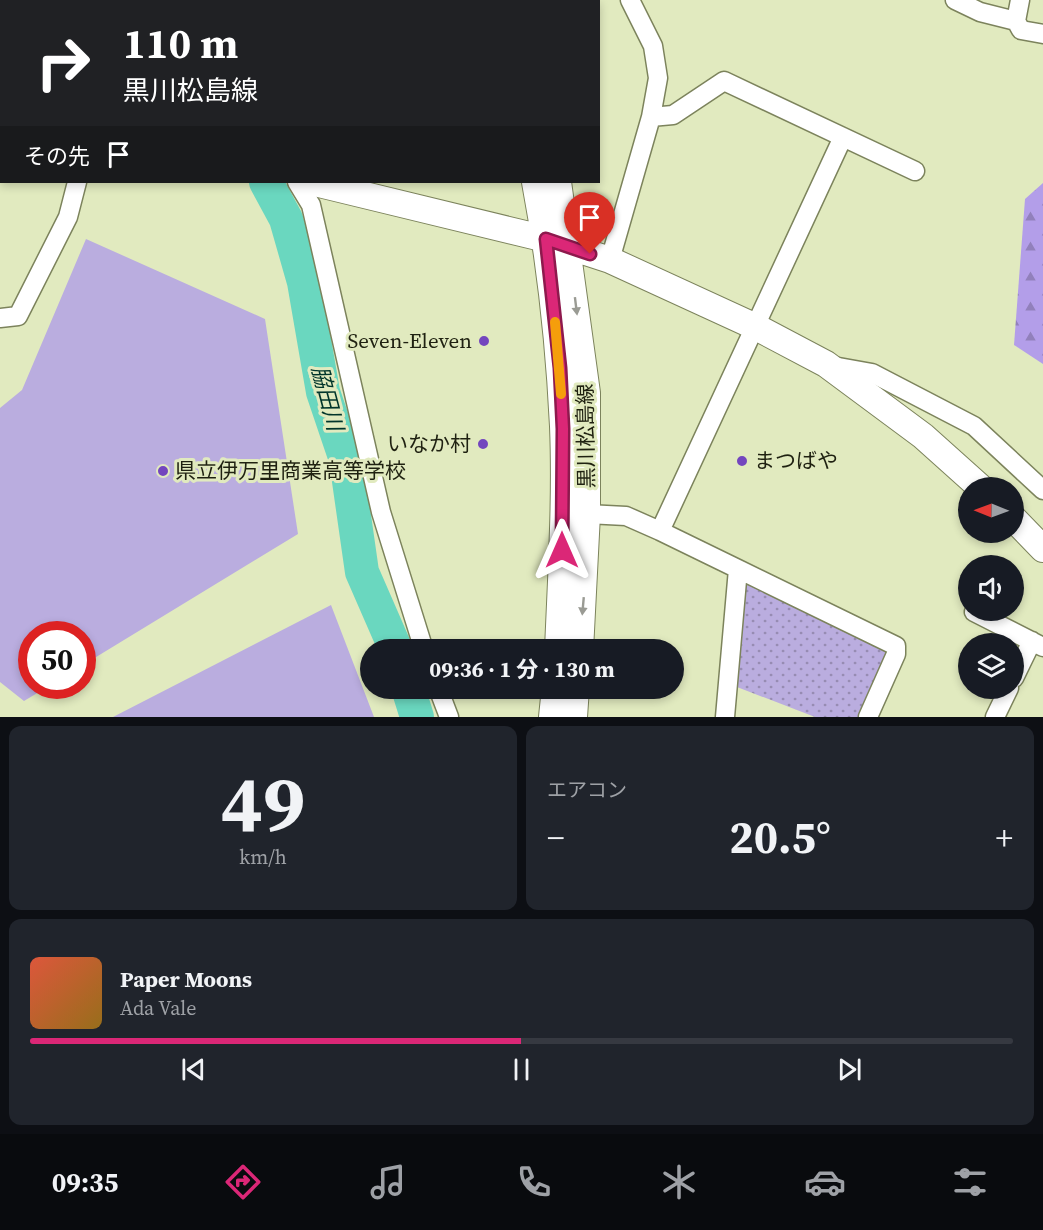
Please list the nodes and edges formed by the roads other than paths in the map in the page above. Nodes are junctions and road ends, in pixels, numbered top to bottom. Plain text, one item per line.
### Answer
1 (630, 0) edge
2 (955, 0) edge
3 (1020, 0) edge
4 (1016, 21) junction
5 (1043, 34) edge
6 (651, 117) junction
7 (843, 137) junction
8 (915, 171) dead end
9 (77, 183) edge
10 (298, 183) edge
11 (315, 183) edge
12 (535, 183) edge
13 (558, 183) edge
14 (557, 244) junction
15 (610, 260) junction
16 (0, 318) edge
17 (756, 327) junction
18 (825, 364) junction
19 (969, 477) edge
20 (1043, 490) edge
21 (587, 514) junction
22 (1024, 529) edge
23 (660, 531) junction
24 (1043, 549) edge
25 (738, 569) junction
26 (992, 621) edge
27 (421, 639) edge
28 (558, 639) edge
29 (581, 639) edge
30 (1037, 644) edge
31 (1024, 663) edge
32 (442, 699) edge
33 (554, 699) edge
34 (575, 699) edge
35 (1004, 699) edge
36 (449, 717) edge
37 (552, 717) edge
38 (573, 717) edge
39 (725, 717) edge
40 (868, 717) edge
41 (995, 717) edge

1 - 6 street
2 - 4 street
3 - 4 street
4 - 5 street
6 - 7 street
6 - 15 street
7 - 8 street
7 - 17 street
9 - 16 street
10 - 27 street
11 - 14 main road
12 - 14 main road
13 - 14 main road
14 - 15 main road
14 -> 21 main road, 黒川松島線
14 - 28 main road, 黒川松島線
15 - 17 main road
17 - 18 main road
17 - 23 street
18 - 19 main road
18 - 20 street
21 - 23 street
21 -> 29 main road, 黒川松島線
22 - 24 main road
23 - 25 street
25 - 39 street
25 - 40 street
26 - 30 street
30 - 31 street
32 - 36 street
33 - 37 main road
34 - 38 main road
35 - 41 street

